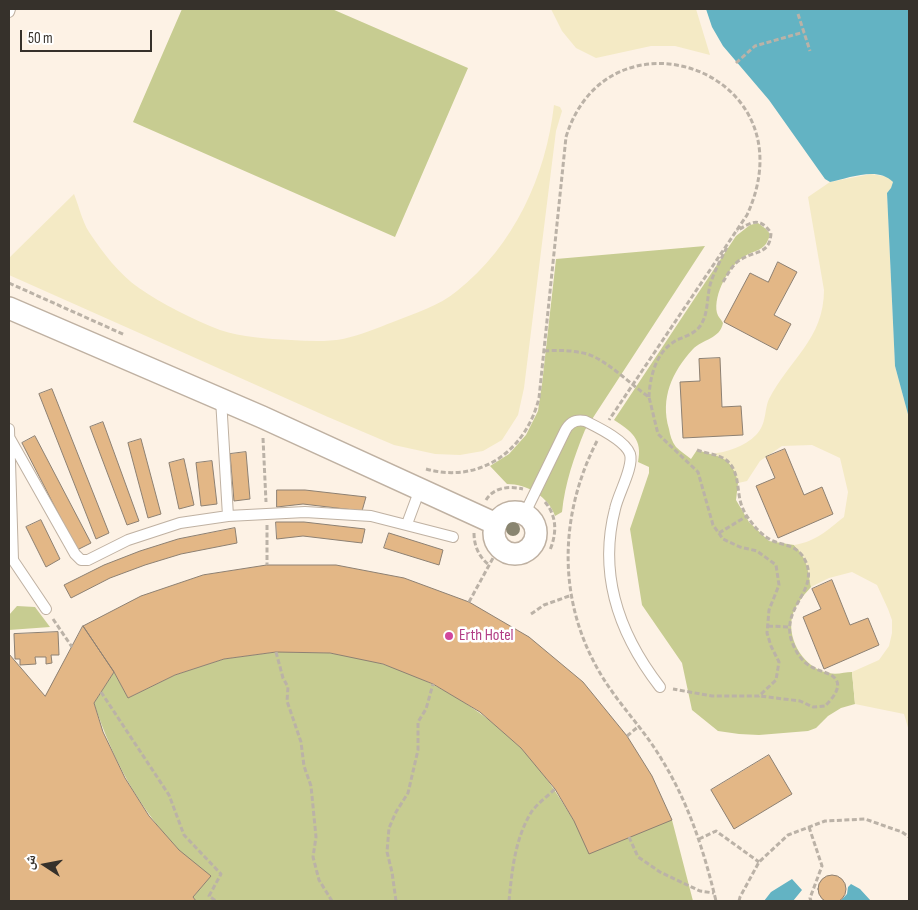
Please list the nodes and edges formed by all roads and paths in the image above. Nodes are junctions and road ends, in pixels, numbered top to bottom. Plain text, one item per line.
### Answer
1 (10, 9) edge
2 (9, 12) edge
3 (798, 14) dead end
4 (804, 32) junction
5 (810, 51) dead end
6 (736, 63) dead end
7 (630, 64) dead end
8 (699, 66) dead end
9 (706, 70) dead end
10 (718, 78) dead end
11 (734, 233) junction
12 (722, 282) dead end
13 (9, 283) edge
14 (9, 308) edge
15 (125, 335) dead end
16 (544, 351) junction
17 (632, 386) junction
18 (649, 397) junction
19 (221, 399) junction
20 (262, 417) junction
21 (9, 429) edge
22 (602, 430) junction
23 (9, 437) edge
24 (697, 450) dead end
25 (421, 468) dead end
26 (420, 488) junction
27 (9, 495) edge
28 (266, 514) junction
29 (524, 515) junction
30 (228, 516) junction
31 (747, 516) junction
32 (407, 524) junction
33 (496, 524) junction
34 (719, 533) junction
35 (453, 537) dead end
36 (499, 547) junction
37 (267, 565) dead end
38 (572, 595) junction
39 (469, 602) dead end
40 (46, 609) joint
41 (531, 614) dead end
42 (768, 626) junction
43 (790, 627) junction
44 (72, 647) dead end
45 (276, 652) dead end
46 (433, 684) dead end
47 (660, 687) joint
48 (101, 692) dead end
49 (759, 696) junction
50 (639, 726) junction
51 (627, 736) dead end
52 (555, 789) dead end
53 (810, 827) junction
54 (630, 837) dead end
55 (909, 837) edge
56 (699, 839) junction
57 (759, 862) junction
58 (714, 893) junction
59 (216, 901) edge
60 (332, 901) edge
61 (396, 901) edge
62 (509, 901) edge
63 (716, 901) edge
64 (739, 901) edge
65 (811, 901) edge

1 - 2 lane
3 - 4 path
4 - 5 path
4 - 6 path
7 - 16 path
8 - 9 path
10 - 11 path
11 - 12 path
11 - 17 path
11 - 18 path
13 - 15 path
14 - 19 street
16 - 17 path
16 - 25 path
17 - 18 path
17 - 22 path
18 - 34 path
19 - 20 street
19 - 30 lane
20 - 26 street
20 - 28 path
21 - 23 lane
22 - 29 lane
22 - 38 path
22 - 47 lane
23 - 27 lane
23 - 30 lane
24 - 31 path
26 - 32 lane
26 - 33 street
27 - 40 lane
28 - 30 lane
28 - 32 lane
28 - 37 path
29 - 33 street
29 - 36 street
31 - 34 path
31 - 43 path
32 - 35 lane
33 - 36 street
34 - 42 path
36 - 39 path
38 - 41 path
38 - 50 path
40 - 44 path
42 - 43 path
42 - 49 path
43 - 49 path
45 - 60 path
46 - 61 path
47 - 49 path
48 - 59 path
50 - 51 path
50 - 56 path
52 - 62 path
53 - 55 path
53 - 57 path
53 - 65 path
54 - 58 path
56 - 57 path
56 - 58 path
57 - 64 path
58 - 63 path

